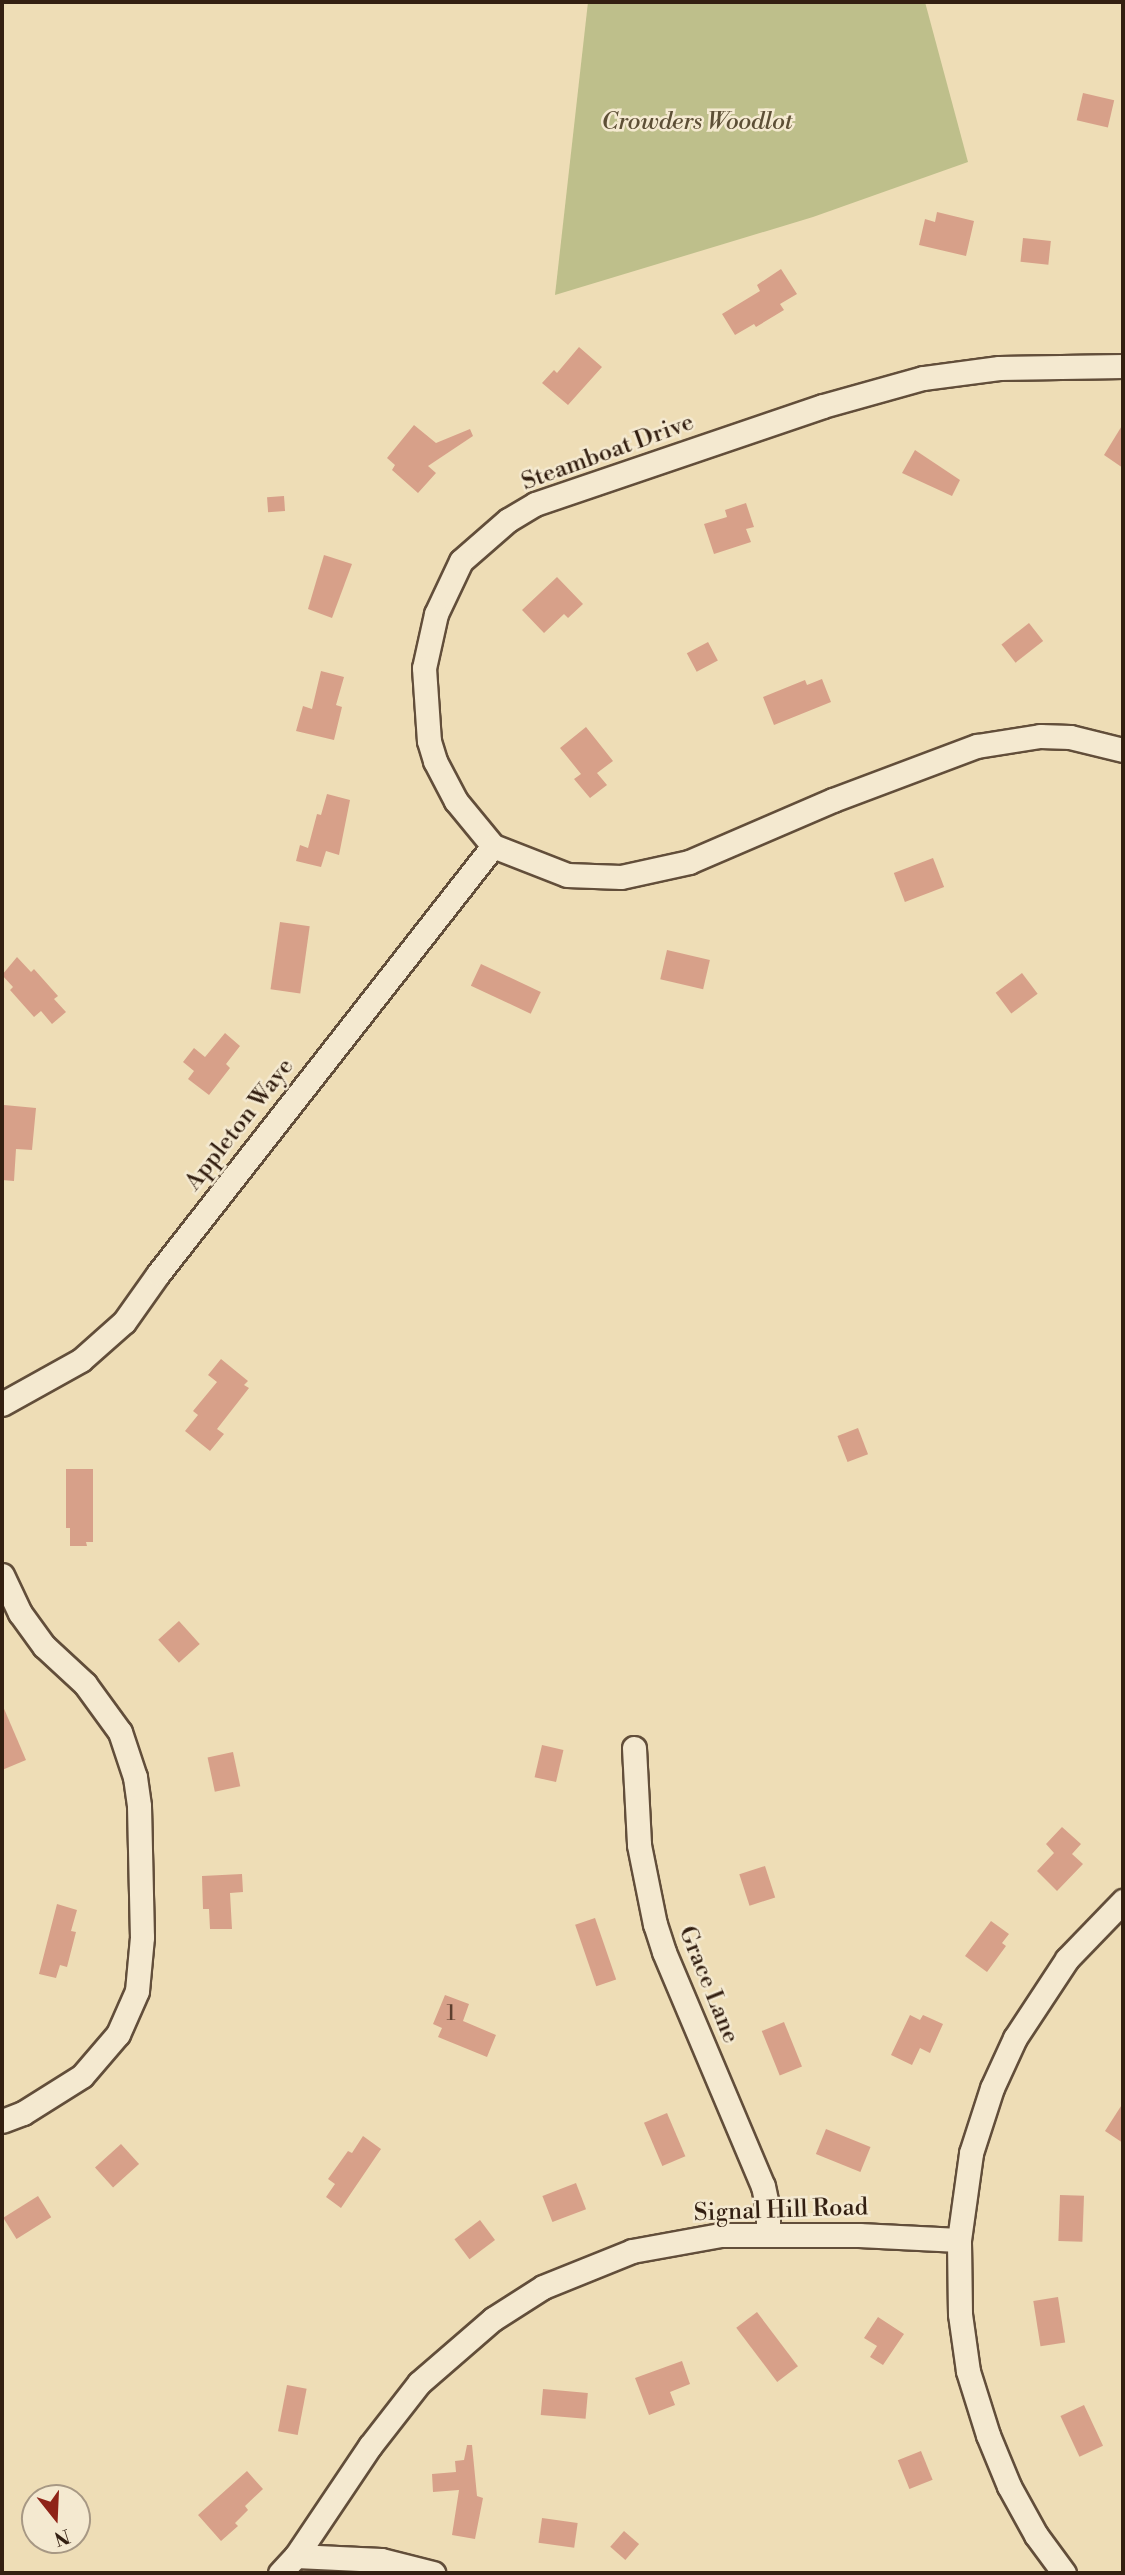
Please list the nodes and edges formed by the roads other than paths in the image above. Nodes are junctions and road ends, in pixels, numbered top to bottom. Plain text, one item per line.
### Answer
1 (1123, 366) edge
2 (1123, 751) edge
3 (493, 846) junction
4 (2, 1404) edge
5 (2, 1574) edge
6 (634, 1748) dead end
7 (1123, 1901) edge
8 (2, 2122) edge
9 (768, 2233) junction
10 (959, 2240) junction
11 (296, 2556) junction
12 (280, 2573) edge
13 (433, 2573) edge
14 (1064, 2573) edge

1 - 3 street, Steamboat Drive
2 - 3 street, Steamboat Drive
3 - 4 street, Appleton Waye
5 - 8 street
6 - 9 street, Grace Lane
7 - 10 street
9 - 10 street, Signal Hill Road
9 - 11 street, Signal Hill Road
10 - 14 street
11 - 12 street, Signal Hill Road
11 - 13 street

